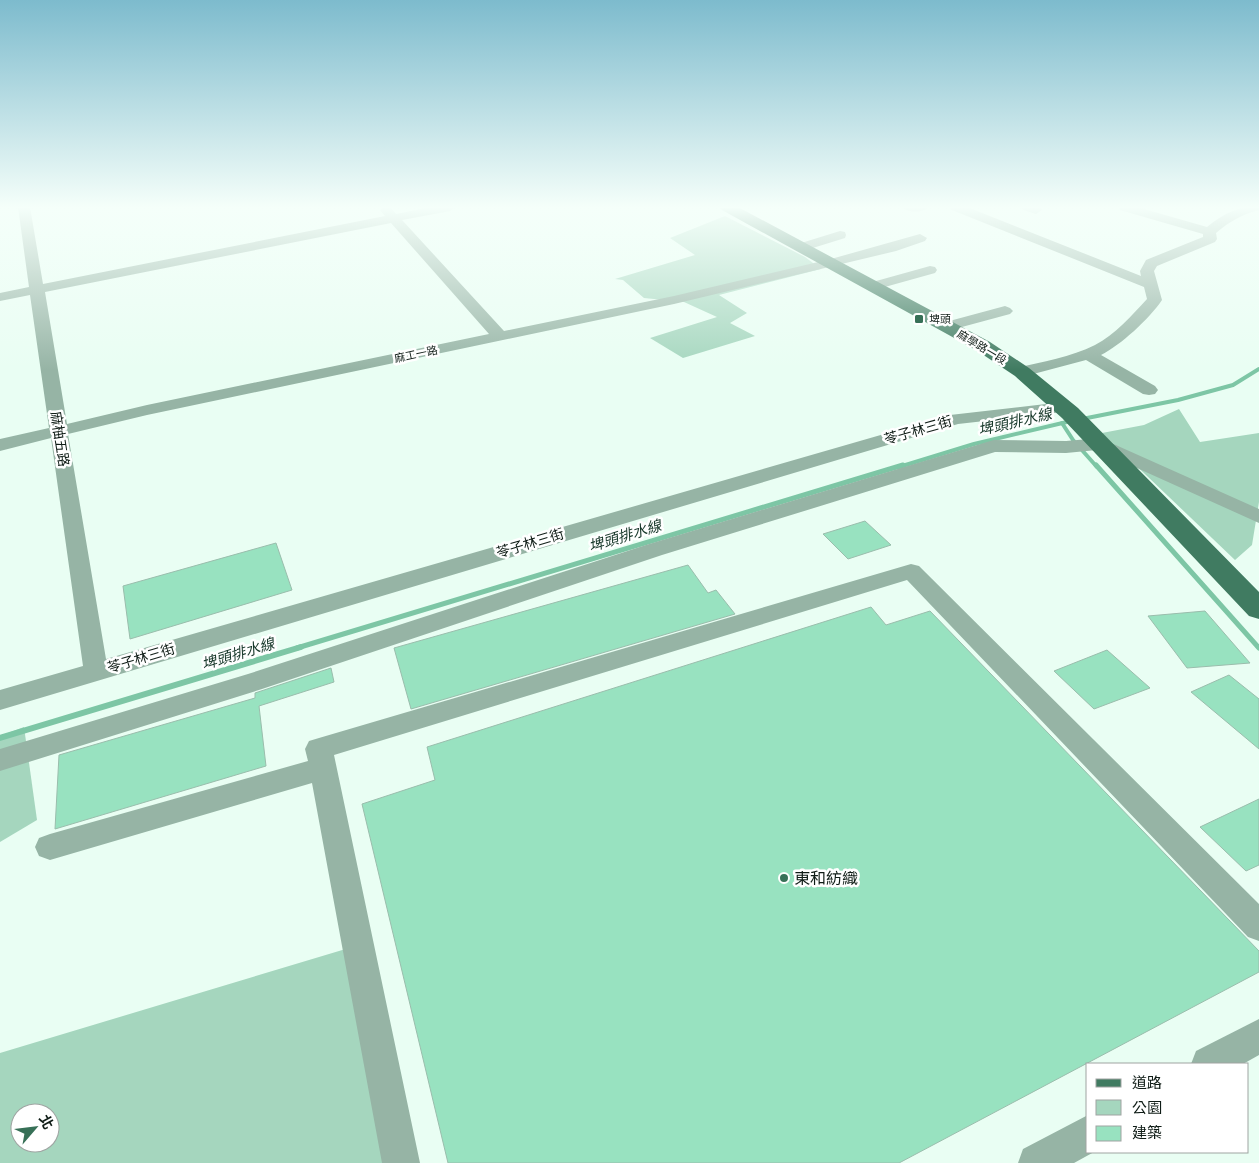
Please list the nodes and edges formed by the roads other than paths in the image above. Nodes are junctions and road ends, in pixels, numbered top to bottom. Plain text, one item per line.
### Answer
1 (33, 261) edge
2 (180, 261) edge
3 (434, 261) edge
4 (830, 261) edge
5 (840, 261) edge
6 (1093, 261) edge
7 (1156, 261) edge
8 (833, 263) junction
9 (930, 270) dead end
10 (1150, 284) junction
11 (874, 286) junction
12 (37, 290) junction
13 (0, 297) edge
14 (1006, 311) dead end
15 (947, 326) junction
16 (500, 336) junction
17 (1088, 354) junction
18 (1022, 372) junction
19 (1149, 390) dead end
20 (1067, 410) junction
21 (58, 432) junction
22 (1100, 444) junction
23 (0, 445) edge
24 (1259, 517) edge
25 (1259, 609) edge
26 (96, 672) junction
27 (0, 700) edge
28 (0, 760) edge
29 (323, 768) junction
30 (50, 847) dead end
31 (1259, 926) edge
32 (1259, 1036) edge
33 (1211, 1063) edge
34 (1086, 1135) edge
35 (401, 1163) edge
36 (1037, 1163) edge

1 - 12 street, 麻柚五路
2 - 12 street
3 - 16 street
4 - 8 main road, 麻學路一段
5 - 8 street, 麻工一路
6 - 10 street
7 - 10 street
8 - 11 main road, 麻學路一段
8 - 16 street, 麻工一路
9 - 11 street
10 - 17 street
11 - 15 main road, 麻學路一段
12 - 13 street
12 - 21 street, 麻柚五路
14 - 15 street
15 - 18 main road, 麻學路一段
16 - 21 street, 麻工一路
17 - 18 street
17 - 19 street
18 - 20 main road, 麻學路一段
20 - 22 main road, 麻學路一段
20 - 26 street, 苓子林三街
21 - 23 street, 麻工一路
21 - 26 street, 麻柚五路
22 - 24 street
22 - 25 main road
22 - 28 street
26 - 27 street, 苓子林三街
29 - 30 street
29 - 31 street
29 - 35 street
32 - 33 street
34 - 36 street

